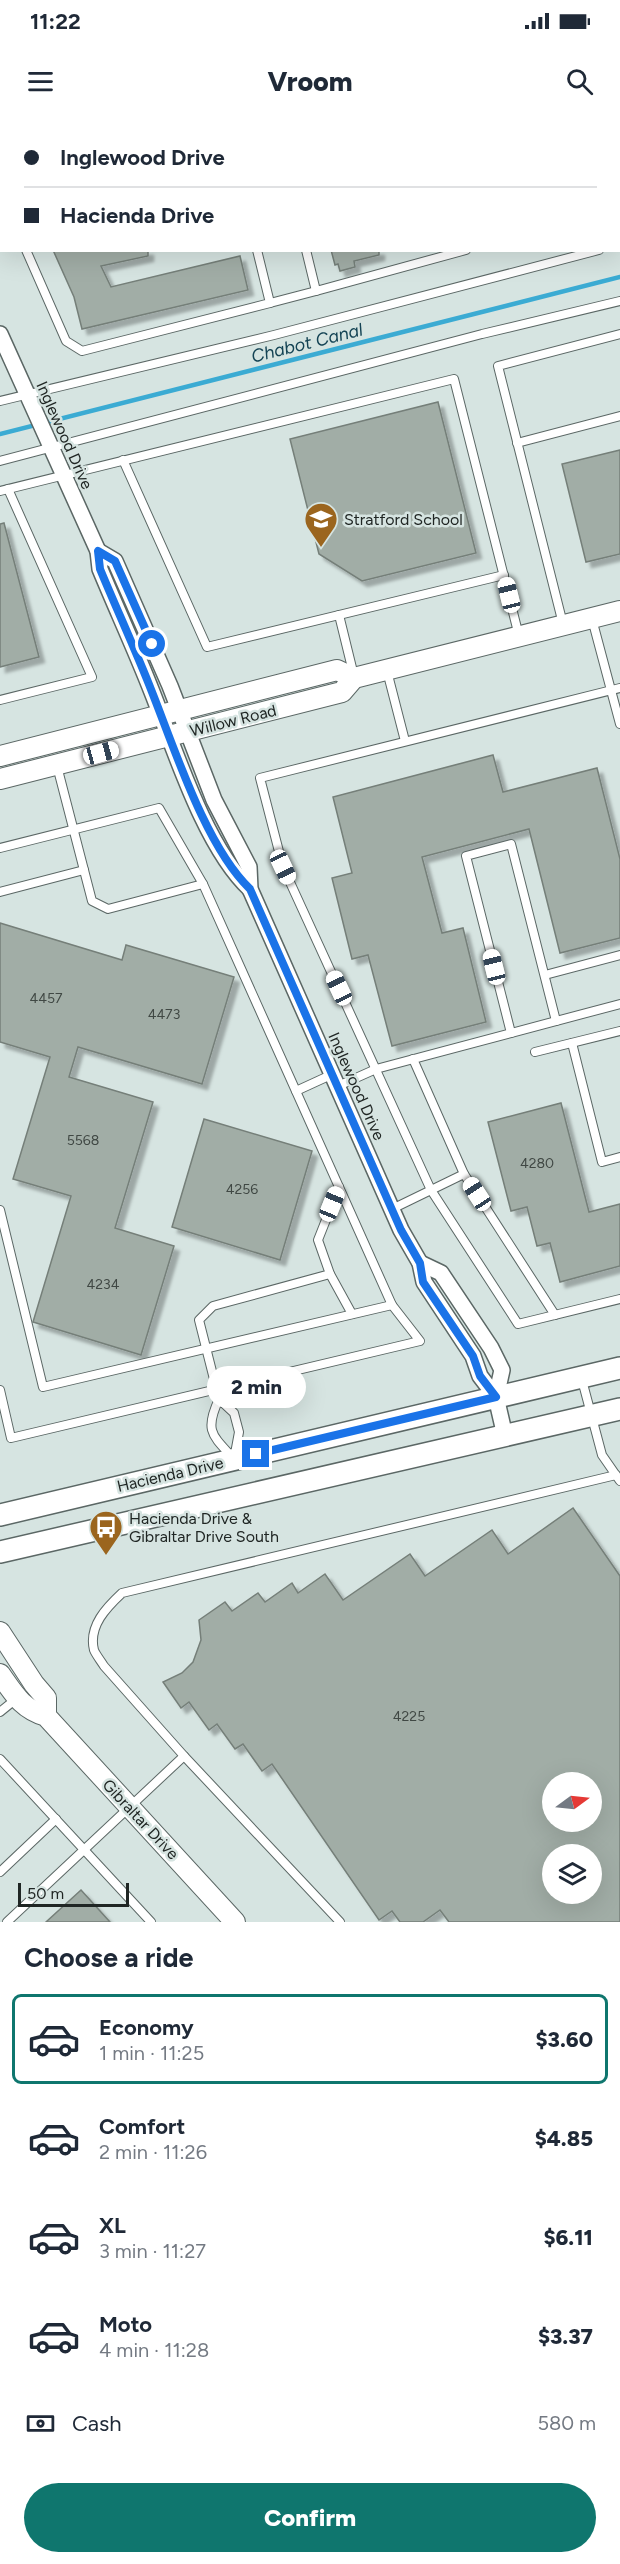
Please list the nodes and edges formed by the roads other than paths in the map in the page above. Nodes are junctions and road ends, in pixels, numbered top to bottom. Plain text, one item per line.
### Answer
1 (27, 252) edge
2 (257, 252) edge
3 (306, 252) edge
4 (459, 252) edge
5 (591, 252) edge
6 (316, 291) junction
7 (620, 301) edge
8 (270, 303) junction
9 (0, 334) edge
10 (620, 334) edge
11 (29, 397) junction
12 (0, 401) edge
13 (620, 416) edge
14 (517, 443) junction
15 (50, 446) junction
16 (123, 460) junction
17 (0, 461) edge
18 (64, 474) junction
19 (4, 490) edge
20 (504, 575) junction
21 (620, 611) edge
22 (339, 615) junction
23 (592, 618) junction
24 (564, 625) junction
25 (519, 636) junction
26 (386, 670) junction
27 (354, 678) junction
28 (616, 689) edge
29 (0, 700) edge
30 (170, 712) junction
31 (620, 724) edge
32 (178, 734) junction
33 (405, 741) junction
34 (0, 756) edge
35 (56, 765) junction
36 (0, 779) edge
37 (73, 830) junction
38 (0, 848) edge
39 (84, 870) junction
40 (203, 884) junction
41 (0, 892) edge
42 (620, 955) edge
43 (544, 975) junction
44 (620, 1004) edge
45 (556, 1021) junction
46 (620, 1031) edge
47 (511, 1033) junction
48 (572, 1043) junction
49 (535, 1052) dead end
50 (413, 1059) junction
51 (376, 1069) junction
52 (335, 1080) junction
53 (296, 1091) junction
54 (620, 1157) edge
55 (464, 1174) junction
56 (339, 1186) junction
57 (431, 1190) junction
58 (0, 1209) edge
59 (392, 1209) junction
60 (420, 1263) junction
61 (330, 1274) junction
62 (620, 1299) edge
63 (392, 1305) junction
64 (352, 1314) junction
65 (555, 1315) junction
66 (206, 1349) junction
67 (620, 1368) edge
68 (582, 1377) junction
69 (216, 1389) junction
70 (0, 1390) edge
71 (496, 1397) junction
72 (219, 1399) junction
73 (620, 1409) edge
74 (591, 1416) junction
75 (506, 1436) junction
76 (234, 1459) junction
77 (618, 1478) edge
78 (0, 1515) edge
79 (0, 1552) edge
80 (0, 1632) edge
81 (0, 1674) edge
82 (17, 1699) junction
83 (0, 1712) edge
84 (46, 1716) junction
85 (184, 1756) junction
86 (0, 1759) edge
87 (130, 1808) junction
88 (56, 1819) junction
89 (84, 1851) junction
90 (0, 1872) edge
91 (7, 1922) edge
92 (151, 1922) edge
93 (235, 1922) edge
94 (340, 1922) edge

1 - 8 lane
2 - 8 lane
3 - 6 lane
4 - 6 lane
5 - 11 lane
6 - 8 lane
7 - 15 lane
9 - 11 street, Inglewood Drive
10 - 14 lane
11 - 12 lane
11 - 15 street, Inglewood Drive
13 - 14 lane
14 - 24 lane
15 - 17 lane
15 - 18 street, Inglewood Drive
16 - 18 lane
16 - 20 lane
16 - 22 lane
18 - 19 lane
18 - 30 street, Inglewood Drive
19 - 29 lane
20 - 22 lane
20 - 25 lane
21 - 23 street, Willow Road
22 - 27 lane
23 - 24 street, Willow Road
23 - 28 lane
24 - 25 street, Willow Road
25 - 26 street, Willow Road
26 - 27 street, Willow Road
26 - 33 lane
27 - 30 street, Willow Road
27 - 32 street, Willow Road
28 - 31 lane
28 - 33 lane
30 - 32 street, Inglewood Drive
30 - 34 street, Willow Road
32 - 35 street, Willow Road
32 - 52 street, Inglewood Drive
33 - 51 lane
35 - 36 street, Willow Road
35 - 37 lane
37 - 38 lane
37 - 39 lane
37 - 40 lane
39 - 40 lane
39 - 41 lane
40 - 53 lane
42 - 43 lane
43 - 45 lane
43 - 47 lane
44 - 45 lane
45 - 47 lane
46 - 48 lane
47 - 50 lane
48 - 49 lane
48 - 54 lane
50 - 51 lane
50 - 55 lane
51 - 52 lane
51 - 57 lane
52 - 53 lane
52 - 59 street, Inglewood Drive
53 - 56 lane
55 - 57 lane
55 - 65 lane
56 - 61 lane
56 - 63 lane
57 - 59 lane
57 - 65 lane
58 - 66 lane
59 - 60 street, Inglewood Drive
60 - 71 street, Inglewood Drive
60 - 71 street, Inglewood Drive
61 - 64 lane
61 - 66 lane
62 - 65 lane
63 - 64 lane
63 - 69 lane
64 - 66 lane
66 - 69 lane
67 - 68 main road, Hacienda Drive
68 - 71 main road, Hacienda Drive
68 - 74 lane
69 - 70 lane
69 - 72 lane
71 - 75 street, Inglewood Drive
71 - 76 main road, Hacienda Drive
72 - 76 lane
72 - 76 lane
73 - 74 main road
74 - 75 main road
74 - 77 lane
75 - 79 main road
76 - 78 main road, Hacienda Drive
77 - 85 lane
80 - 84 street, Gibraltar Drive
81 - 82 street, Gibraltar Drive
82 - 83 lane
82 - 84 street, Gibraltar Drive
84 - 87 street, Gibraltar Drive
85 - 87 lane
85 - 94 lane
86 - 88 lane
87 - 89 lane
87 - 93 street, Gibraltar Drive
88 - 89 lane
88 - 90 lane
89 - 91 lane
89 - 92 lane

